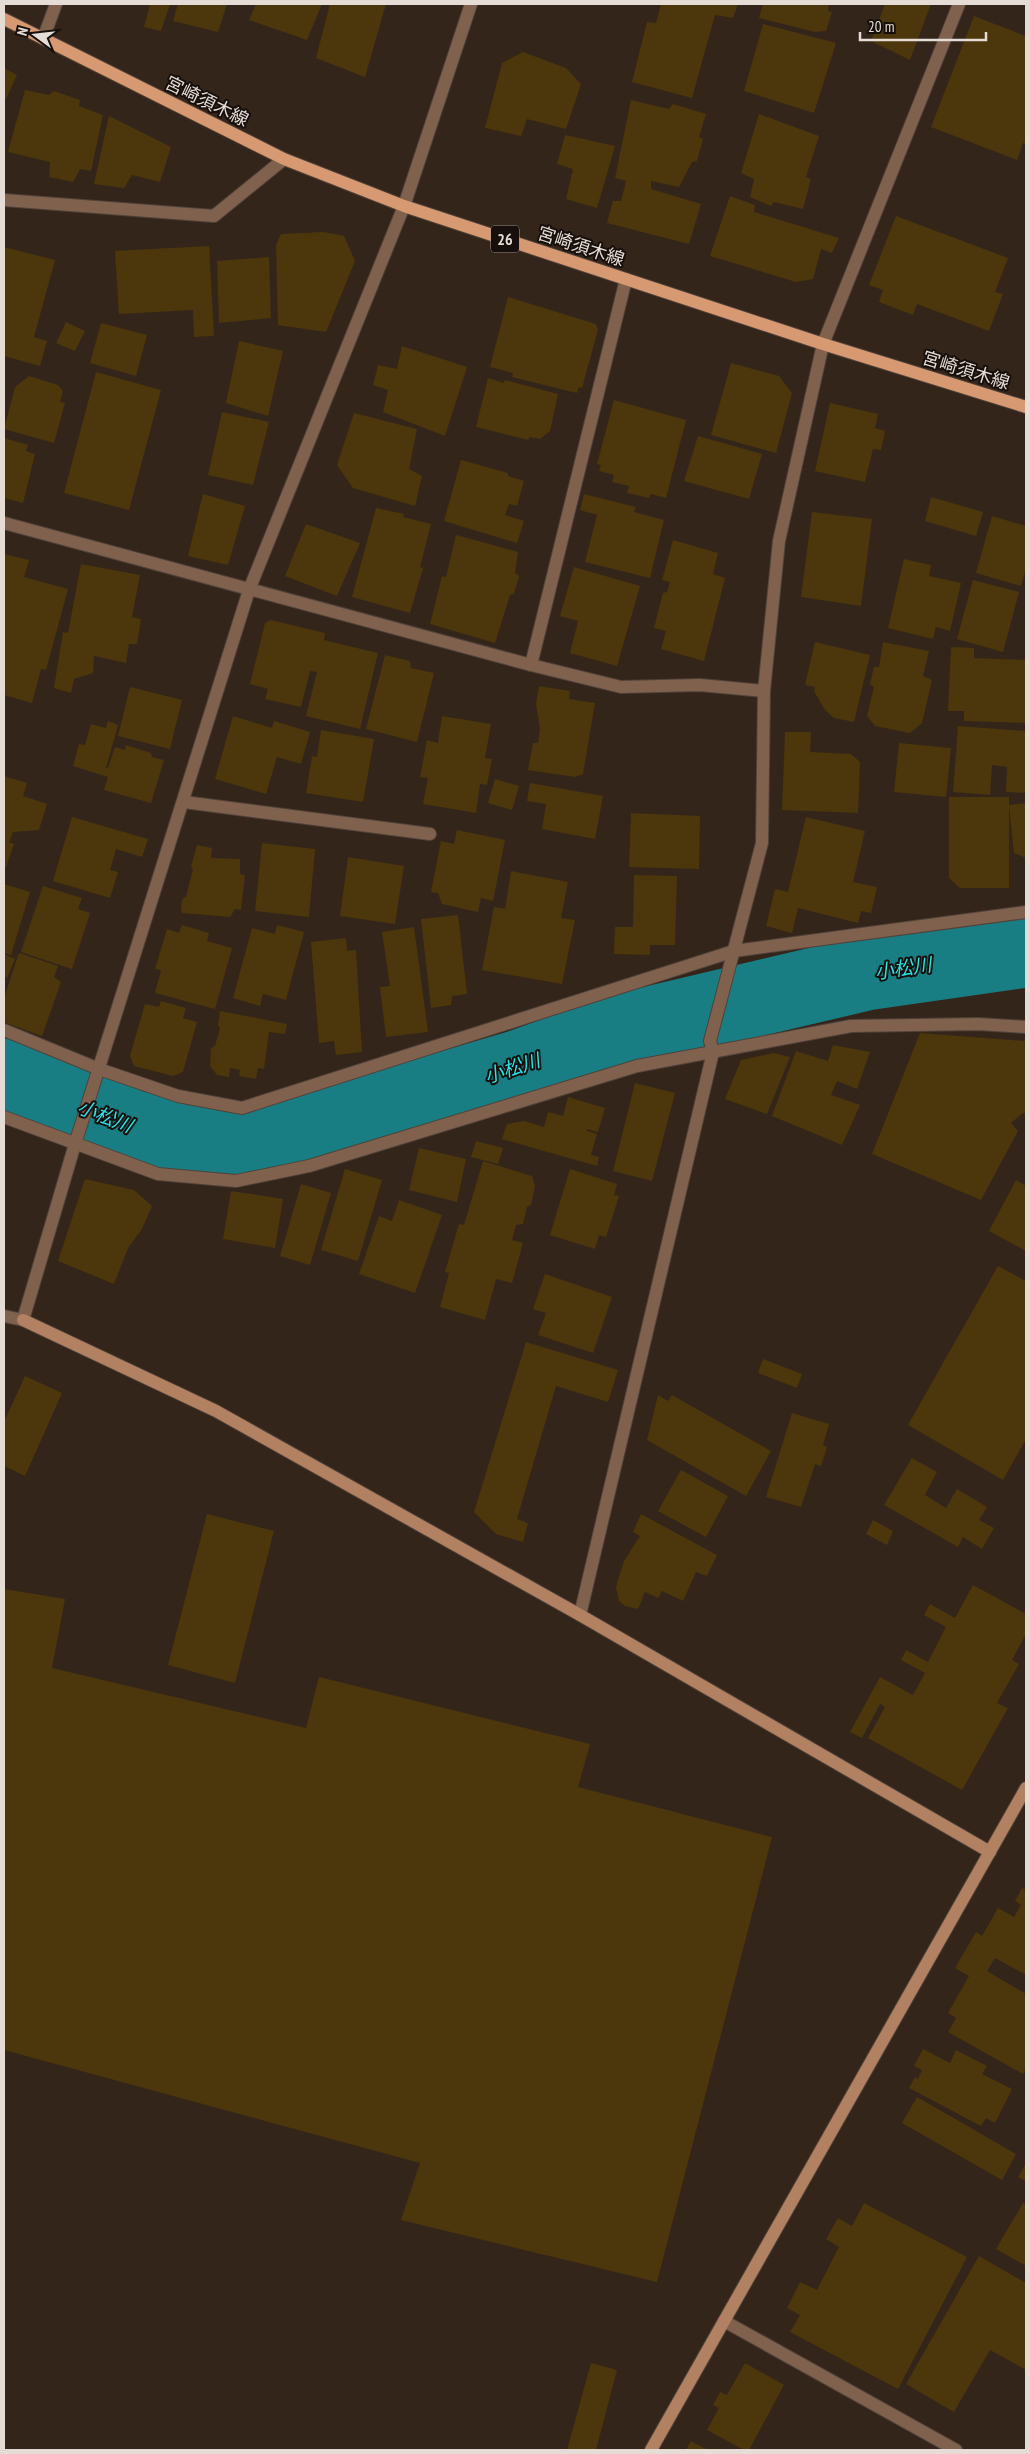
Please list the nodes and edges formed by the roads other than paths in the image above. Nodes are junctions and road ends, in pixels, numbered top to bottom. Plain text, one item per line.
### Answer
1 (56, 4) edge
2 (472, 4) edge
3 (959, 4) edge
4 (4, 19) edge
5 (43, 39) junction
6 (284, 159) junction
7 (4, 200) edge
8 (404, 206) junction
9 (626, 279) junction
10 (824, 344) junction
11 (1026, 407) edge
12 (4, 523) edge
13 (249, 590) junction
14 (531, 665) junction
15 (764, 691) junction
16 (184, 802) junction
17 (430, 834) dead end
18 (1026, 912) edge
19 (734, 951) junction
20 (1026, 1026) edge
21 (4, 1030) edge
22 (712, 1047) junction
23 (99, 1069) junction
24 (4, 1117) edge
25 (75, 1144) junction
26 (4, 1316) edge
27 (23, 1320) junction
28 (580, 1615) junction
29 (1026, 1788) edge
30 (990, 1852) junction
31 (724, 2321) junction
32 (651, 2450) edge
33 (956, 2450) edge

1 - 5 street
2 - 8 street
3 - 10 street
4 - 5 main road, 宮崎須木線 / 26
5 - 6 main road, 宮崎須木線 / 26
6 - 7 street
6 - 8 main road, 宮崎須木線 / 26
8 - 9 main road, 宮崎須木線 / 26
8 - 13 street
9 - 10 main road, 宮崎須木線 / 26
9 - 14 street
10 - 11 main road, 宮崎須木線 / 26
10 - 15 street
12 - 13 street
13 - 14 street
13 - 16 street
14 - 15 street
15 - 19 street
16 - 17 street
16 - 23 street
18 - 19 street
19 - 22 street
19 - 23 street
20 - 22 street
21 - 23 street
22 - 25 street
22 - 28 street
23 - 25 street
24 - 25 street
25 - 27 street
26 - 27 street
27 - 28 street
28 - 30 street
29 - 30 street
30 - 31 street
31 - 32 street
31 - 33 street

